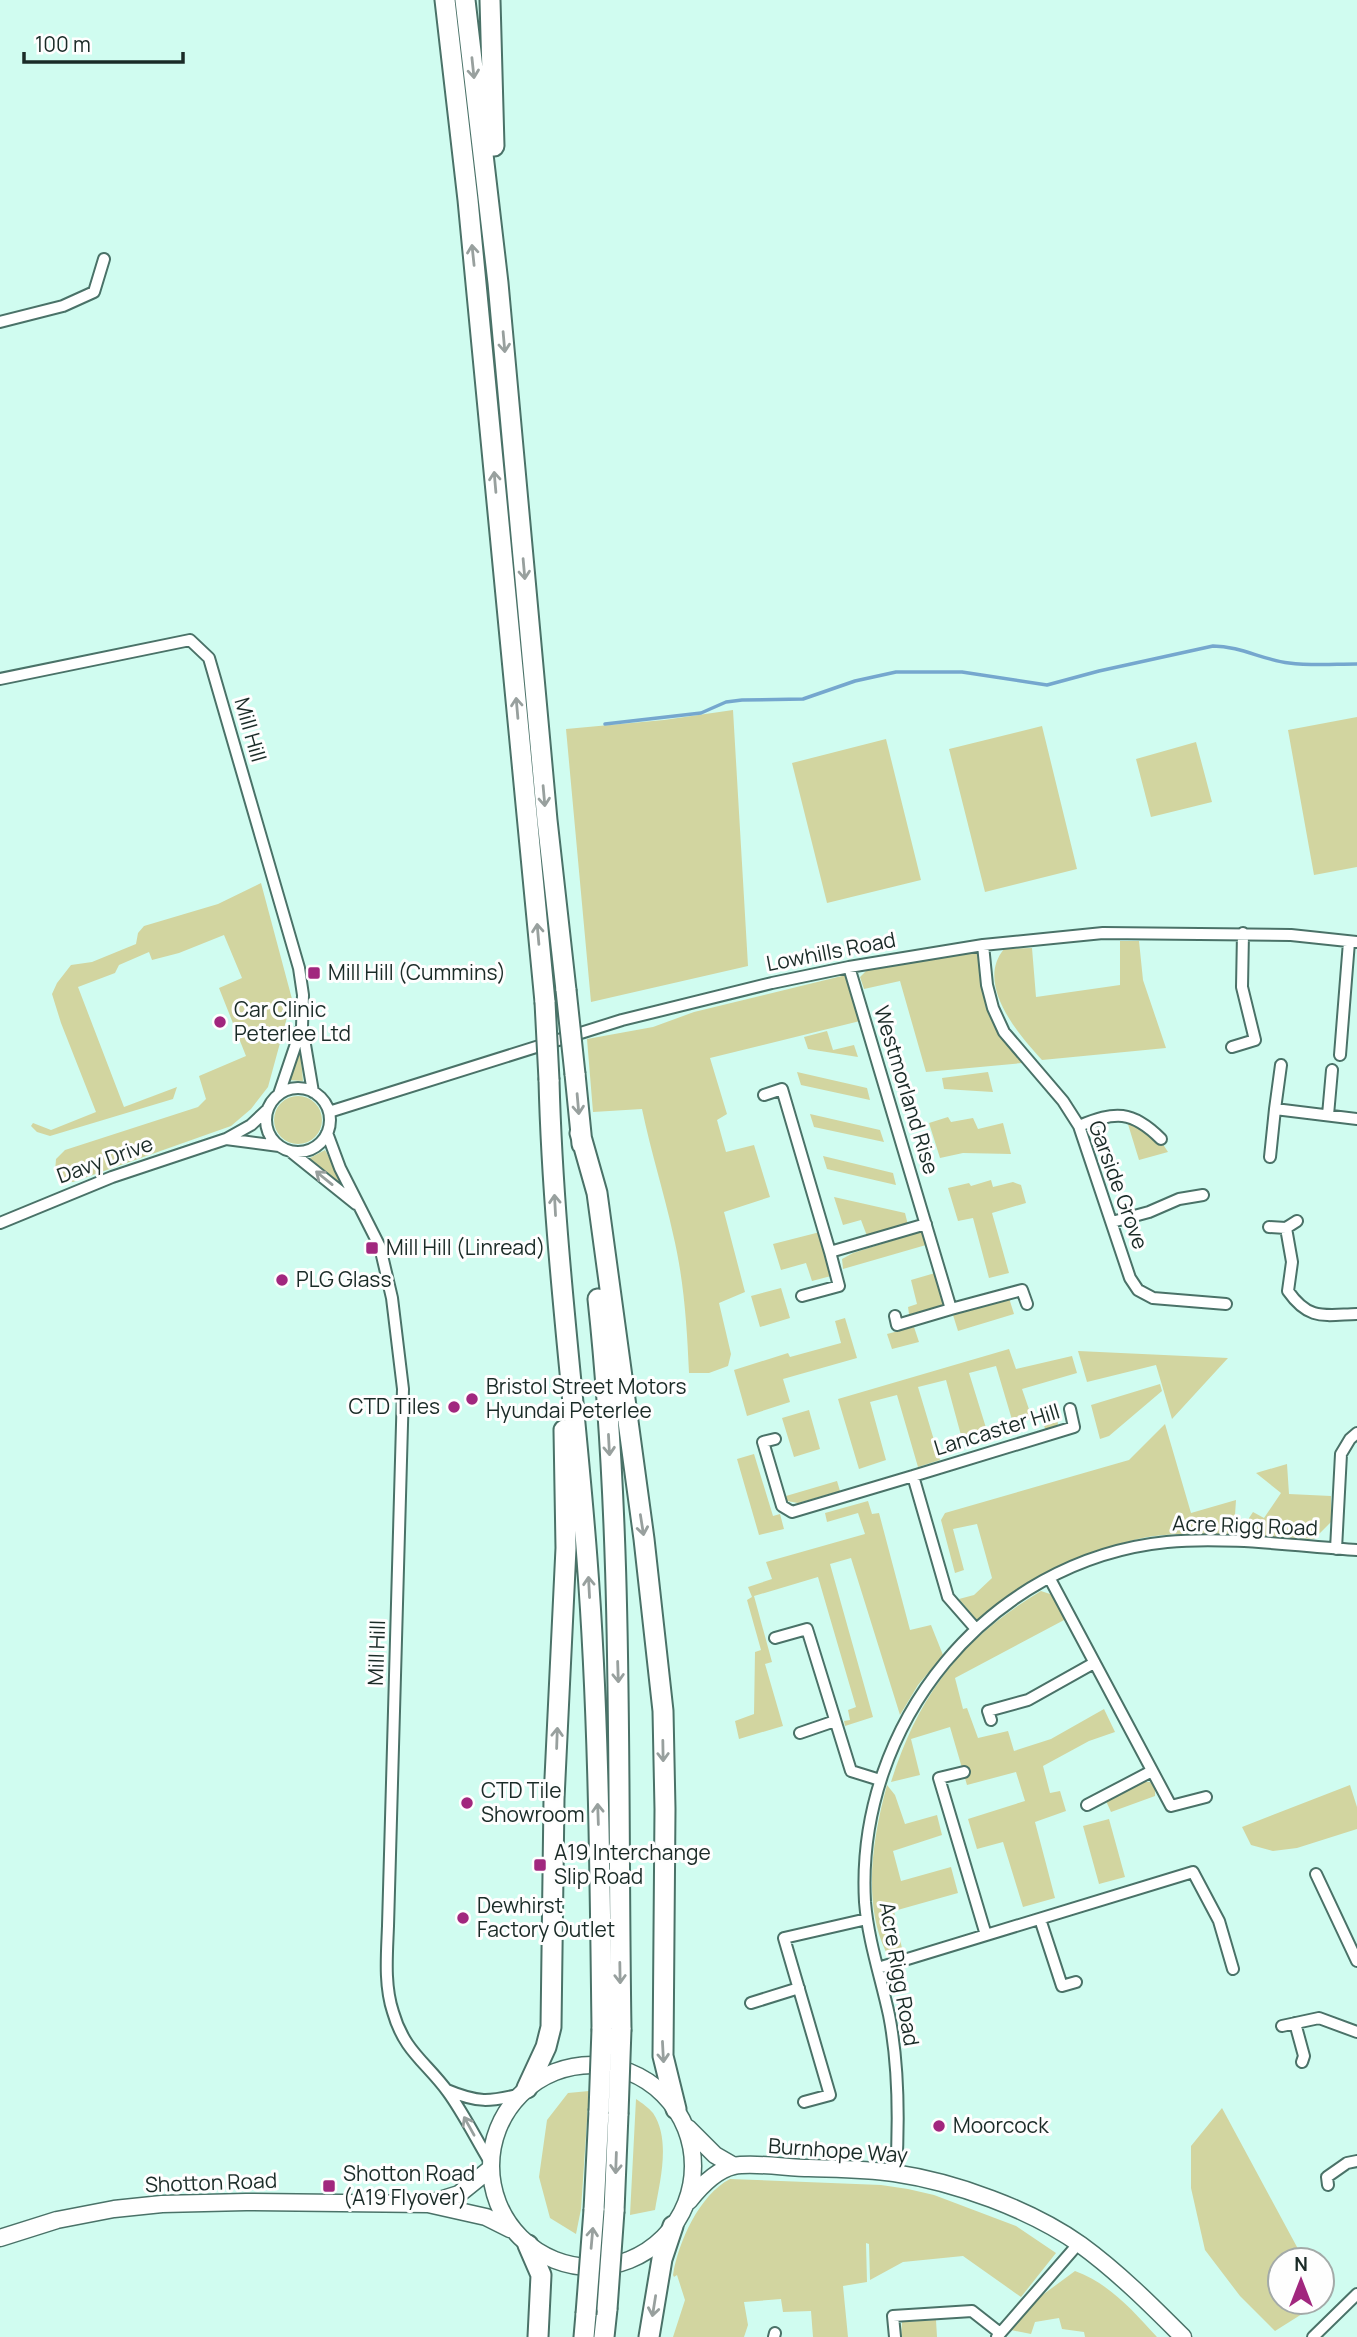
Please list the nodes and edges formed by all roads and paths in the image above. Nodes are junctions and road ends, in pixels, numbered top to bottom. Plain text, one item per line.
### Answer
1 (445, 0) edge
2 (465, 0) edge
3 (490, 0) edge
4 (104, 259) dead end
5 (498, 283) junction
6 (0, 322) edge
7 (0, 679) edge
8 (1243, 933) junction
9 (1353, 942) edge
10 (983, 944) junction
11 (849, 967) junction
12 (302, 1027) junction
13 (1232, 1047) dead end
14 (1340, 1055) dead end
15 (1281, 1065) dead end
16 (1332, 1070) dead end
17 (313, 1092) junction
18 (279, 1094) junction
19 (764, 1095) dead end
20 (268, 1109) junction
21 (1275, 1109) junction
22 (329, 1112) junction
23 (1328, 1115) junction
24 (1357, 1119) edge
25 (1079, 1126) junction
26 (327, 1133) junction
27 (580, 1133) junction
28 (226, 1139) junction
29 (1161, 1139) dead end
30 (285, 1148) junction
31 (1270, 1157) dead end
32 (1203, 1195) dead end
33 (358, 1206) junction
34 (1297, 1221) dead end
35 (1112, 1222) junction
36 (0, 1223) edge
37 (926, 1224) junction
38 (1269, 1227) dead end
39 (1286, 1228) junction
40 (830, 1252) junction
41 (561, 1273) junction
42 (802, 1296) dead end
43 (1027, 1304) dead end
44 (1226, 1304) dead end
45 (951, 1310) junction
46 (1357, 1314) edge
47 (895, 1316) dead end
48 (1070, 1409) dead end
49 (1357, 1433) edge
50 (775, 1439) dead end
51 (913, 1476) junction
52 (1336, 1549) junction
53 (1357, 1550) edge
54 (1050, 1579) junction
55 (976, 1629) junction
56 (775, 1639) dead end
57 (1094, 1663) junction
58 (991, 1720) dead end
59 (835, 1721) junction
60 (800, 1733) dead end
61 (1152, 1771) junction
62 (964, 1772) dead end
63 (880, 1780) junction
64 (1206, 1797) dead end
65 (1087, 1805) dead end
66 (1316, 1874) dead end
67 (867, 1919) junction
68 (1040, 1919) junction
69 (986, 1936) junction
70 (1357, 1961) edge
71 (878, 1968) junction
72 (1233, 1969) dead end
73 (1076, 1982) dead end
74 (799, 1988) junction
75 (751, 2003) dead end
76 (1295, 2023) junction
77 (1282, 2026) dead end
78 (612, 2029) junction
79 (1357, 2032) edge
80 (1303, 2062) dead end
81 (447, 2090) junction
82 (524, 2091) junction
83 (804, 2102) dead end
84 (680, 2118) junction
85 (1357, 2161) edge
86 (490, 2165) junction
87 (734, 2166) junction
88 (896, 2174) junction
89 (1328, 2185) dead end
90 (428, 2204) junction
91 (685, 2206) junction
92 (604, 2210) junction
93 (673, 2226) junction
94 (0, 2238) edge
95 (521, 2238) junction
96 (1079, 2244) junction
97 (1357, 2294) edge
98 (998, 2335) edge
99 (538, 2337) edge
100 (584, 2337) edge
101 (604, 2337) edge
102 (649, 2337) edge
103 (895, 2337) edge
104 (1184, 2337) edge
105 (1313, 2337) edge

41 -> 1 highway, bridge
2 -> 5 highway
3 - 5 highway
4 - 6 street
5 -> 27 highway, bridge
7 - 12 street, Mill Hill
8 - 9 street, Lowhills Road
8 - 10 street, Lowhills Road
8 - 13 street
9 - 14 street
10 - 11 street, Lowhills Road
10 - 25 street, Garside Grove
11 - 22 street, Lowhills Road
11 - 37 street, Westmorland Rise
12 - 17 street, Mill Hill
12 - 18 street, Mill Hill
15 - 21 street
16 - 23 street
17 - 18 street
17 - 22 street
18 - 20 street
19 - 40 street
20 - 28 street, Davy Drive
20 - 30 street
21 - 23 street
21 - 31 street
22 - 26 street
23 - 24 street
25 - 29 street
25 - 35 street, Garside Grove
26 - 30 street
26 - 33 street, Mill Hill
27 -> 78 highway
27 -> 84 highway
28 - 30 street, Davy Drive
28 - 36 street, Davy Drive
33 -> 30 street, Mill Hill
32 - 35 street
33 - 81 street, Mill Hill
34 - 39 street
35 - 44 street, Garside Grove
37 - 40 street
37 - 45 street, Westmorland Rise
38 - 39 street
39 - 46 street
40 - 42 street
78 -> 41 highway
82 -> 41 highway
43 - 45 street
45 - 47 street
48 - 51 street, Lancaster Hill
49 - 52 street
50 - 51 street, Lancaster Hill
51 - 55 street, Lancaster Hill
52 - 53 street, Acre Rigg Road
52 - 54 street, Acre Rigg Road
54 - 55 street, Acre Rigg Road
54 - 57 street
55 - 63 street, Acre Rigg Road
56 - 59 street
57 - 58 street
57 - 61 street
59 - 60 street
59 - 63 street
61 - 64 street
61 - 65 street
62 - 69 street
63 - 67 street, Acre Rigg Road
66 - 70 street
67 - 71 street, Acre Rigg Road
67 - 74 street
68 - 69 street
68 - 72 street
68 - 73 street
69 - 71 street
71 - 88 street, Acre Rigg Road
74 - 75 street
74 - 83 street
76 - 77 street
76 - 79 street
76 - 80 street
78 - 92 highway, bridge
81 - 82 street, Mill Hill
86 -> 81 street, Mill Hill
82 - 84 main road
82 - 86 main road
84 - 87 main road
84 - 91 main road
85 - 89 street
86 - 90 main road, Shotton Road
86 - 95 main road
87 - 88 main road, Burnhope Way
87 - 91 main road
88 - 96 main road, Burnhope Way
90 - 94 main road, Shotton Road
90 - 95 main road, Shotton Road
91 - 93 main road
100 -> 92 highway, bridge
92 - 101 highway, bridge
93 - 95 main road
93 -> 102 highway
95 - 99 highway
96 - 98 street
96 - 104 main road, Burnhope Way
97 - 105 street
98 - 103 street

